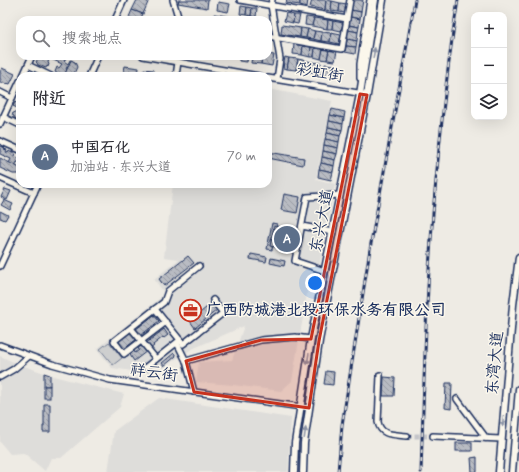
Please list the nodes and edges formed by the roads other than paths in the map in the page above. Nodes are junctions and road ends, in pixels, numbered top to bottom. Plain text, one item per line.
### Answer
1 (124, 0) edge
2 (173, 0) edge
3 (240, 0) edge
4 (350, 0) edge
5 (370, 0) edge
6 (375, 0) edge
7 (383, 0) edge
8 (272, 3) edge
9 (371, 7) junction
10 (117, 16) edge
11 (178, 16) edge
12 (347, 19) junction
13 (370, 34) junction
14 (272, 37) edge
15 (278, 38) junction
16 (364, 42) junction
17 (30, 60) edge
18 (96, 60) edge
19 (167, 60) edge
20 (178, 62) junction
21 (28, 65) junction
22 (24, 72) edge
23 (43, 72) edge
24 (91, 72) edge
25 (177, 72) edge
26 (236, 72) edge
27 (272, 78) edge
28 (277, 79) junction
29 (0, 92) edge
30 (364, 94) junction
31 (16, 95) edge
32 (12, 98) junction
33 (3, 117) junction
34 (16, 123) edge
35 (0, 124) edge
36 (0, 141) edge
37 (16, 148) edge
38 (0, 178) edge
39 (16, 185) edge
40 (23, 188) edge
41 (36, 188) edge
42 (34, 193) junction
43 (340, 196) junction
44 (302, 226) junction
45 (333, 232) junction
46 (3, 253) edge
47 (519, 257) edge
48 (0, 266) edge
49 (199, 266) dead end
50 (325, 271) junction
51 (213, 300) dead end
52 (155, 309) junction
53 (166, 322) junction
54 (131, 328) junction
55 (311, 339) junction
56 (141, 341) junction
57 (179, 341) junction
58 (0, 345) edge
59 (29, 356) junction
60 (156, 359) junction
61 (186, 361) junction
62 (146, 367) dead end
63 (380, 375) dead end
64 (0, 377) edge
65 (519, 389) edge
66 (194, 392) junction
67 (457, 399) dead end
68 (300, 407) junction
69 (309, 408) junction
70 (407, 436) tunnel mouth
71 (433, 436) tunnel mouth
72 (486, 438) junction
73 (501, 439) junction
74 (294, 472) edge
75 (303, 472) edge
76 (499, 472) edge
77 (512, 472) edge

1 - 10 street
2 - 11 street
3 - 8 street
4 - 12 street
5 - 9 street
6 - 9 main road, 东兴大道
30 -> 7 main road, 东兴大道
8 - 12 street
8 - 15 street
9 - 13 main road, 东兴大道
9 - 16 street
12 - 15 street
13 - 16 street
13 - 30 main road, 东兴大道
14 - 15 street
15 - 28 street
16 - 30 street
17 - 21 street
18 - 24 street
19 - 20 street
20 - 25 street
20 - 26 street
21 - 22 street
21 - 23 street
27 - 28 street, 彩虹街
28 - 30 street, 彩虹街
29 - 32 street
30 -> 43 main road, 东兴大道
69 -> 30 main road, 东兴大道
31 - 32 street
32 - 33 street
33 - 34 street
33 - 35 street
36 - 37 street
38 - 39 street
40 - 42 street
41 - 42 street
42 - 46 street
43 - 44 street
43 - 45 main road, 东兴大道
44 - 45 street
44 - 50 street
45 - 50 main road, 东兴大道
46 - 48 street
47 -> 73 main road, 东湾大道
49 - 52 street
50 - 55 main road, 东兴大道
51 - 57 street
52 - 53 street
52 - 54 street
53 - 56 street
53 - 57 street
54 - 56 street
54 - 56 street
55 - 61 street
55 -> 68 main road, 东兴大道
56 - 60 street
57 - 60 street
57 - 61 street
58 - 59 street, 祥云街
59 - 64 street
59 - 66 street, 祥云街
60 - 62 street
61 - 66 street
63 - 70 street
65 - 77 main road, 东湾大道
66 - 68 street, 祥云街
67 - 72 street
68 - 69 street, 祥云街
68 - 74 main road, 东兴大道
75 -> 69 main road, 东兴大道
71 - 72 street
72 - 73 street
73 - 76 main road, 东湾大道

